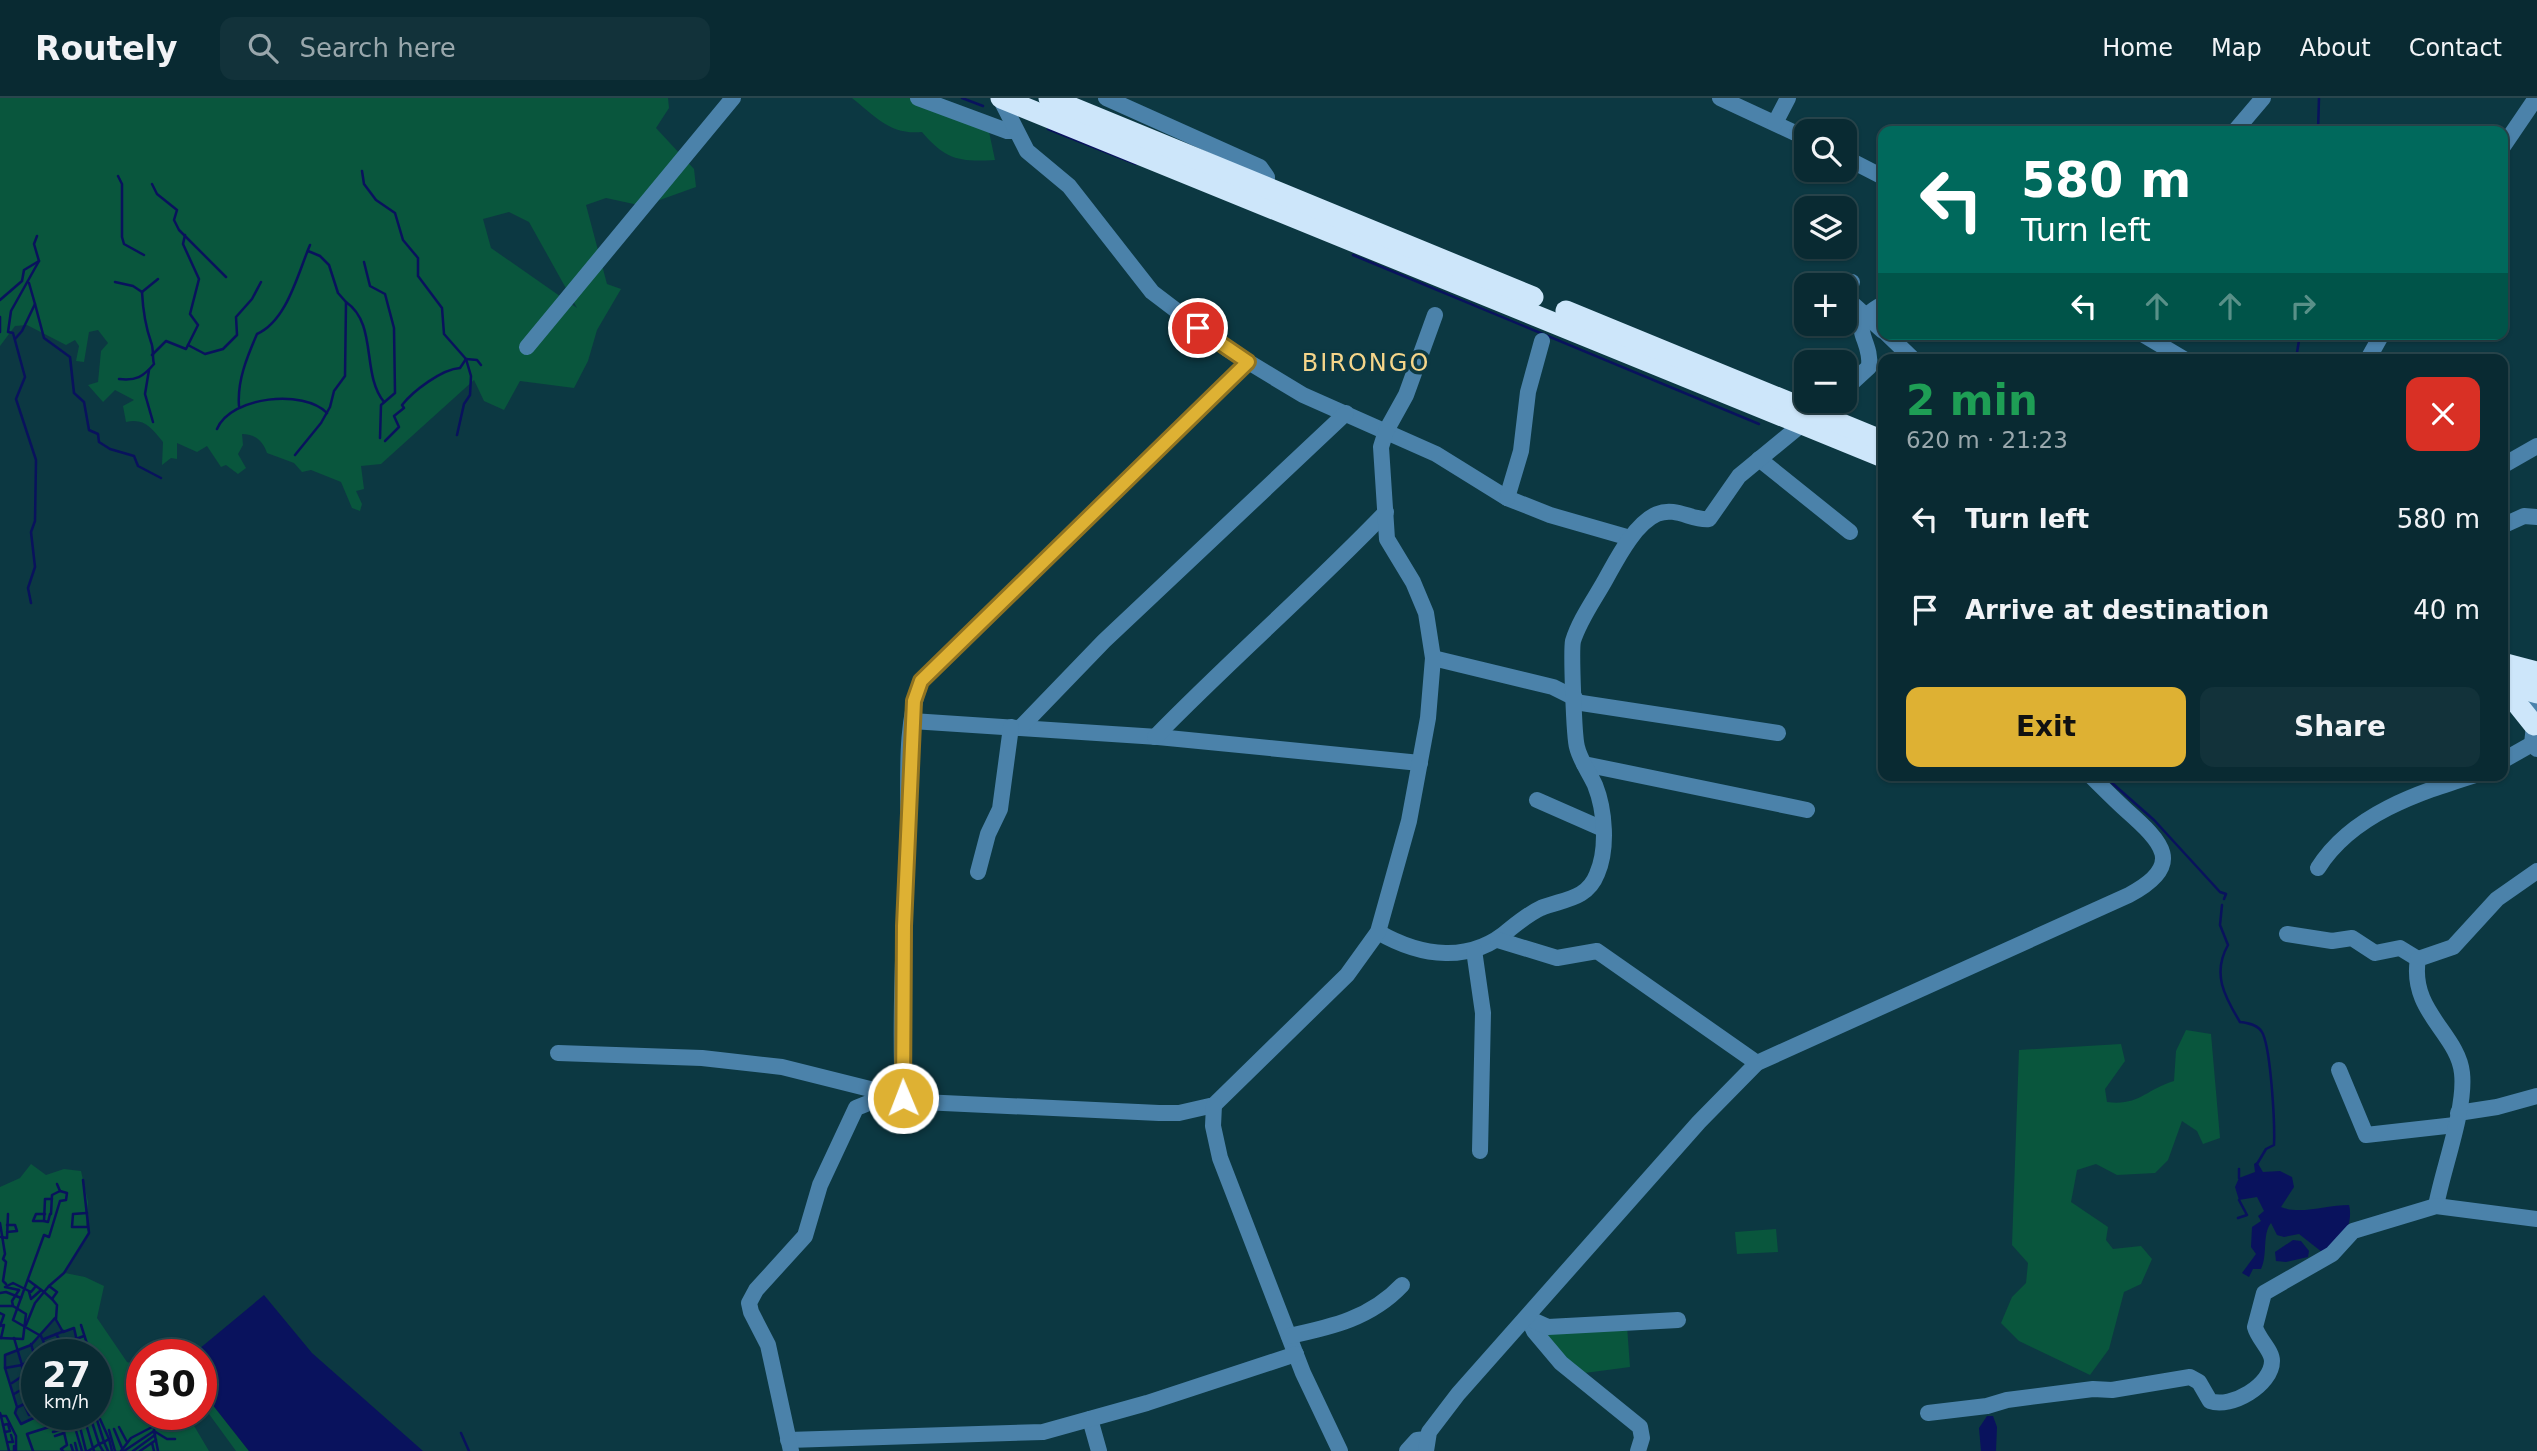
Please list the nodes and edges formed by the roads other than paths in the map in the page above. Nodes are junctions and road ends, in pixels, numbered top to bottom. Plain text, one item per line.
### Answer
1 (733, 98) edge
2 (918, 98) edge
3 (1001, 98) edge
4 (1106, 98) edge
5 (1720, 98) edge
6 (1788, 98) edge
7 (2263, 98) edge
8 (2536, 98) edge
9 (1042, 105) edge
10 (1775, 124) junction
11 (2239, 126) edge
12 (1014, 131) junction
13 (1794, 133) edge
14 (2508, 139) edge
15 (1857, 164) edge
16 (1878, 174) edge
17 (1266, 187) junction
18 (1857, 307) edge
19 (1878, 307) edge
20 (1435, 315) dead end
21 (1866, 315) junction
22 (1878, 326) edge
23 (1893, 340) edge
24 (2152, 340) edge
25 (1542, 341) dead end
26 (527, 348) dead end
27 (1908, 354) edge
28 (2176, 354) edge
29 (1248, 362) junction
30 (1857, 378) edge
31 (1346, 413) junction
32 (1808, 413) edge
33 (1838, 413) edge
34 (1780, 415) junction
35 (1802, 416) junction
36 (1845, 425) junction
37 (1386, 431) junction
38 (1878, 439) edge
39 (1782, 440) junction
40 (2537, 446) edge
41 (1878, 454) edge
42 (1759, 459) junction
43 (2508, 463) edge
44 (1507, 498) junction
45 (1386, 512) junction
46 (2537, 517) edge
47 (2508, 523) edge
48 (1850, 532) dead end
49 (1630, 538) junction
50 (1433, 658) junction
51 (2508, 665) edge
52 (2537, 672) edge
53 (2508, 686) edge
54 (2508, 693) edge
55 (2537, 695) edge
56 (1575, 700) junction
57 (912, 721) junction
58 (1016, 728) junction
59 (1778, 733) dead end
60 (2535, 734) edge
61 (1154, 737) junction
62 (2508, 756) edge
63 (1420, 763) junction
64 (1584, 764) junction
65 (2096, 781) edge
66 (2452, 781) edge
67 (1537, 800) dead end
68 (1807, 810) dead end
69 (1603, 829) junction
70 (2318, 868) dead end
71 (2537, 871) edge
72 (978, 872) dead end
73 (1378, 932) junction
74 (2287, 934) dead end
75 (1497, 940) junction
76 (1474, 950) junction
77 (2418, 959) junction
78 (558, 1053) dead end
79 (1757, 1063) junction
80 (2339, 1070) dead end
81 (2537, 1096) edge
82 (896, 1097) junction
83 (1214, 1105) junction
84 (2456, 1119) junction
85 (1480, 1151) dead end
86 (2436, 1206) junction
87 (2537, 1219) edge
88 (1402, 1285) dead end
89 (1528, 1318) junction
90 (1678, 1320) dead end
91 (1289, 1336) junction
92 (1296, 1354) junction
93 (1928, 1413) dead end
94 (1090, 1419) junction
95 (789, 1445) edge
96 (1426, 1445) edge
97 (1100, 1451) edge
98 (1340, 1451) edge
99 (1407, 1451) edge
100 (1638, 1451) edge

1 - 26 street
2 - 12 street
3 - 9 highway
3 - 12 street
4 - 17 street
5 - 10 street
6 - 10 street
7 - 11 street
8 - 14 street
9 - 12 street
9 - 17 highway
9 - 34 highway
10 - 13 street
12 - 29 street
15 - 16 street
17 - 35 highway
18 - 21 street
19 - 21 street
20 - 37 street
21 - 22 street
21 - 30 street
23 - 27 street
24 - 28 street
25 - 44 street
29 - 31 street
29 - 57 street
31 - 37 street
31 - 58 street
32 - 35 street
33 - 36 street
34 - 35 highway
34 - 39 street
35 - 36 highway
35 - 39 street
35 - 41 highway
36 - 38 highway
37 - 44 street
37 - 45 street
39 - 42 street
40 - 43 street
42 - 48 street
42 - 49 street
44 - 49 street
45 - 50 street
45 - 61 street
46 - 47 street
49 - 56 street
50 - 56 street
50 - 63 street
51 - 52 highway
53 - 55 highway
54 - 60 highway
55 - 60 street
56 - 59 street
56 - 64 street
57 - 58 street
57 - 82 street
58 - 61 street
58 - 72 street
60 - 62 street
61 - 63 street
63 - 73 street
64 - 68 street
64 - 69 street
65 - 79 street
66 - 70 street
67 - 69 street
69 - 75 street
71 - 77 street
73 - 76 street
73 - 83 street
74 - 77 street
75 - 76 street
75 - 79 street
76 - 85 street
77 - 84 street
78 - 82 street
79 - 89 street
80 - 84 street
81 - 84 street
82 - 83 street
82 - 95 street
83 - 91 street
84 - 86 street
86 - 87 street
86 - 93 street
88 - 91 street
89 - 90 street
89 - 96 street
89 - 100 street
91 - 92 street
92 - 94 street
92 - 98 street
94 - 95 street
94 - 97 street
96 - 99 street

